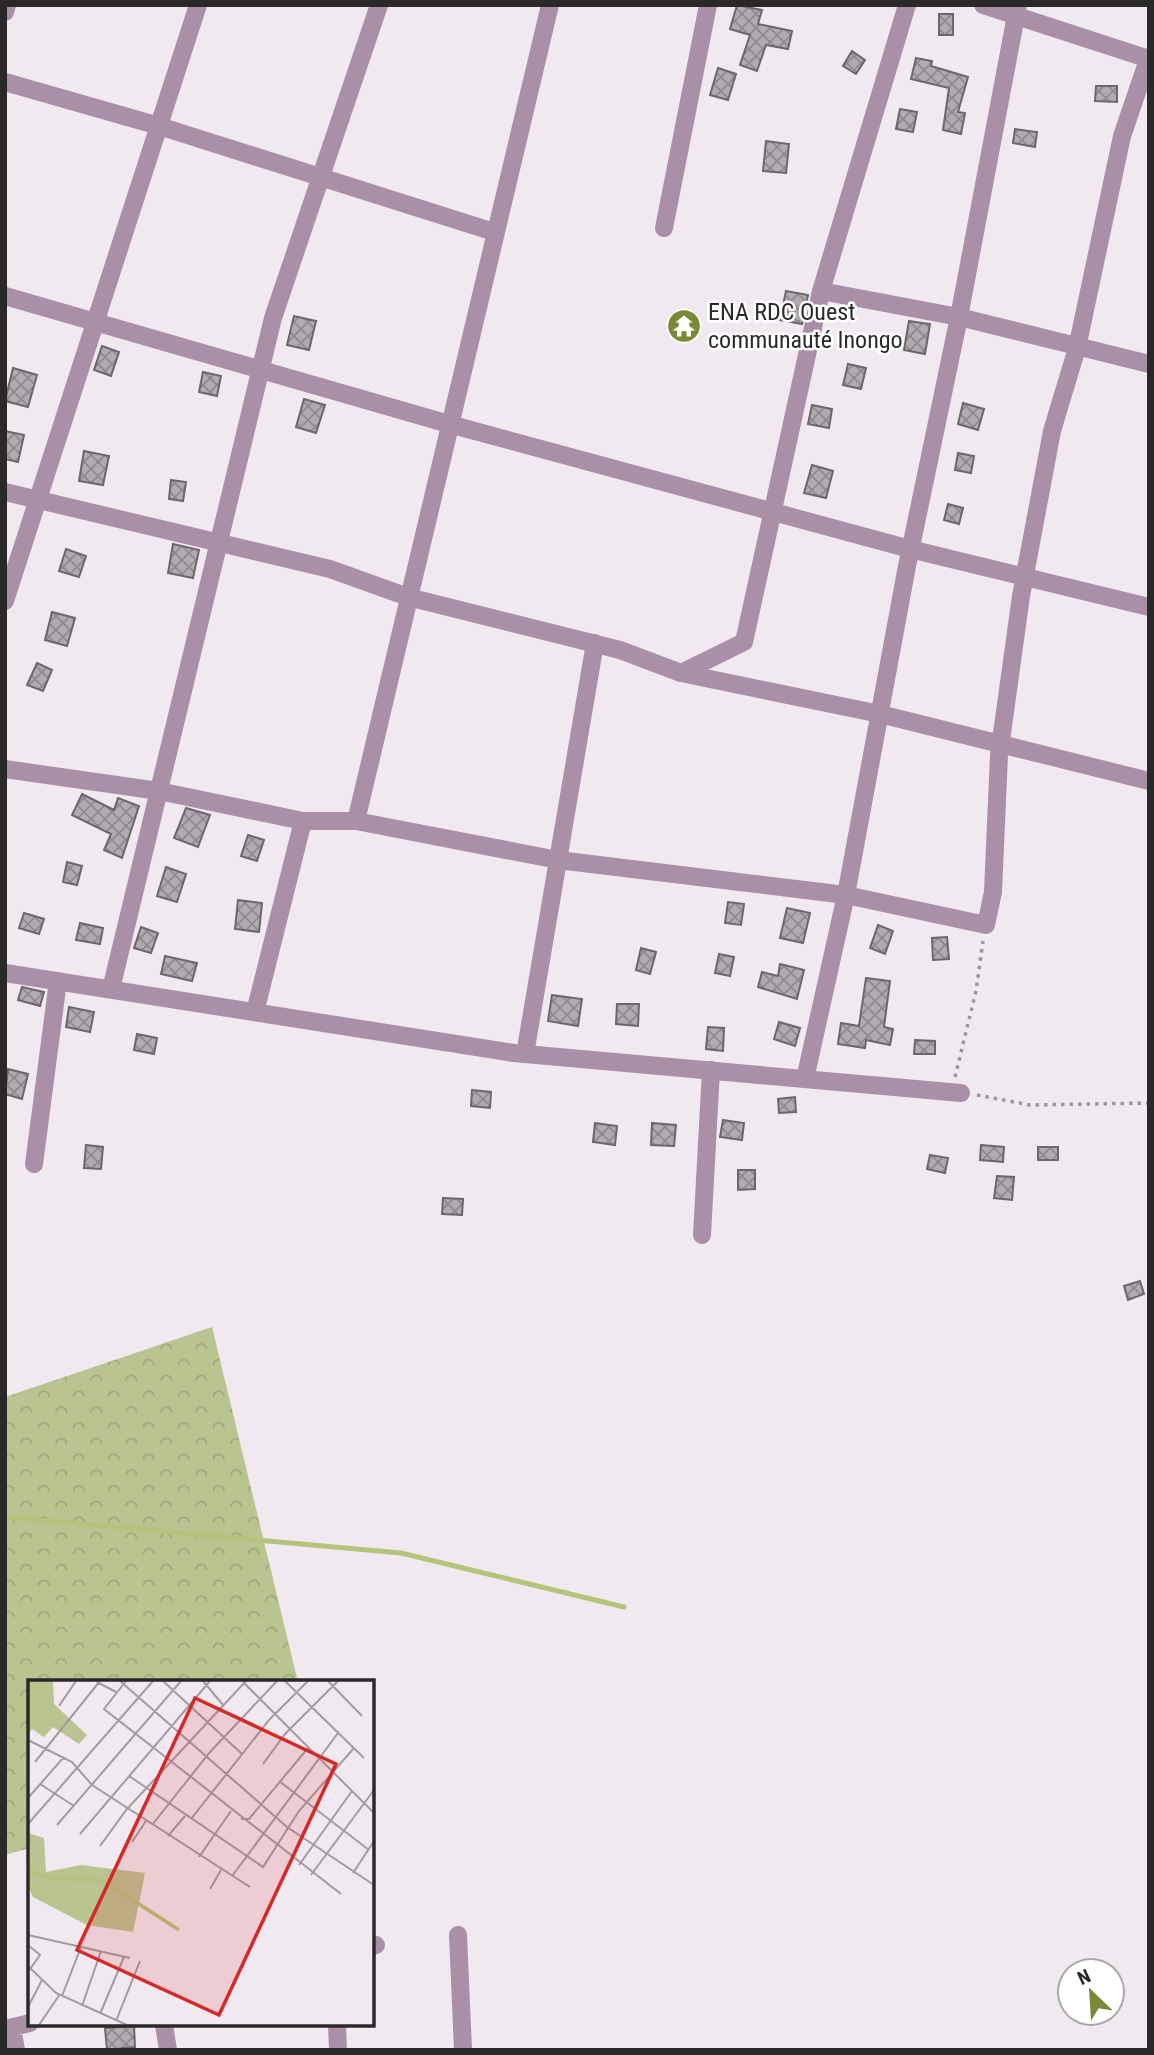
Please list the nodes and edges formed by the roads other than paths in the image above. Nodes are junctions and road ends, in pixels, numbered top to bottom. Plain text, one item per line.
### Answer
1 (7, 5) edge
2 (198, 5) edge
3 (379, 5) edge
4 (550, 5) edge
5 (708, 5) edge
6 (907, 5) edge
7 (983, 5) edge
8 (1017, 11) edge
9 (5, 12) edge
10 (1149, 59) edge
11 (5, 82) edge
12 (159, 126) junction
13 (321, 177) junction
14 (664, 228) dead end
15 (494, 232) junction
16 (821, 291) junction
17 (5, 296) edge
18 (959, 317) junction
19 (94, 324) junction
20 (1077, 348) junction
21 (1149, 365) edge
22 (260, 371) junction
23 (449, 424) junction
24 (5, 492) edge
25 (38, 498) junction
26 (773, 510) junction
27 (219, 541) junction
28 (911, 549) junction
29 (1024, 579) junction
30 (408, 597) junction
31 (5, 601) edge
32 (1149, 607) edge
33 (595, 643) junction
34 (681, 673) junction
35 (880, 714) junction
36 (1000, 746) junction
37 (5, 769) edge
38 (1149, 781) edge
39 (159, 791) junction
40 (303, 821) junction
41 (356, 821) junction
42 (558, 860) junction
43 (846, 895) junction
44 (5, 973) edge
45 (58, 981) junction
46 (111, 989) junction
47 (255, 1012) junction
48 (525, 1054) junction
49 (711, 1070) junction
50 (805, 1079) junction
51 (957, 1092) road end
52 (34, 1164) dead end
53 (702, 1236) dead end
54 (458, 1936) dead end
55 (28, 2023) edge
56 (164, 2027) edge
57 (337, 2027) edge
58 (8, 2028) edge
59 (16, 2050) edge
60 (168, 2050) edge
61 (338, 2050) edge
62 (463, 2050) edge

1 - 9 street
2 - 12 street
3 - 13 street
4 - 15 street
5 - 14 street
6 - 16 street
7 - 8 street
8 - 10 street
8 - 18 street
10 - 20 street
11 - 12 street
12 - 13 street
12 - 19 street
13 - 15 street
13 - 22 street
15 - 23 street
16 - 18 street
16 - 26 street
17 - 19 street
18 - 20 street
18 - 28 street
19 - 22 street
19 - 25 street
20 - 21 street
20 - 29 street
22 - 23 street
22 - 27 street
23 - 26 street
23 - 30 street
24 - 25 street
25 - 27 street
25 - 31 street
26 - 28 street
26 - 34 street
27 - 30 street
27 - 39 street
28 - 29 street
28 - 35 street
29 - 32 street
29 - 36 street
30 - 33 street
30 - 41 street
33 - 34 street
33 - 42 street
34 - 35 street
35 - 36 street
35 - 43 street
36 - 38 street
36 - 43 street
37 - 39 street
39 - 40 street
39 - 46 street
40 - 41 street
40 - 47 street
41 - 42 street
42 - 43 street
42 - 48 street
43 - 50 street
44 - 45 street
45 - 46 street
45 - 52 street
46 - 47 street
47 - 48 street
48 - 49 street
49 - 50 street
49 - 53 street
50 - 51 street
54 - 62 street
55 - 58 street
56 - 60 street
57 - 61 street
58 - 59 street

